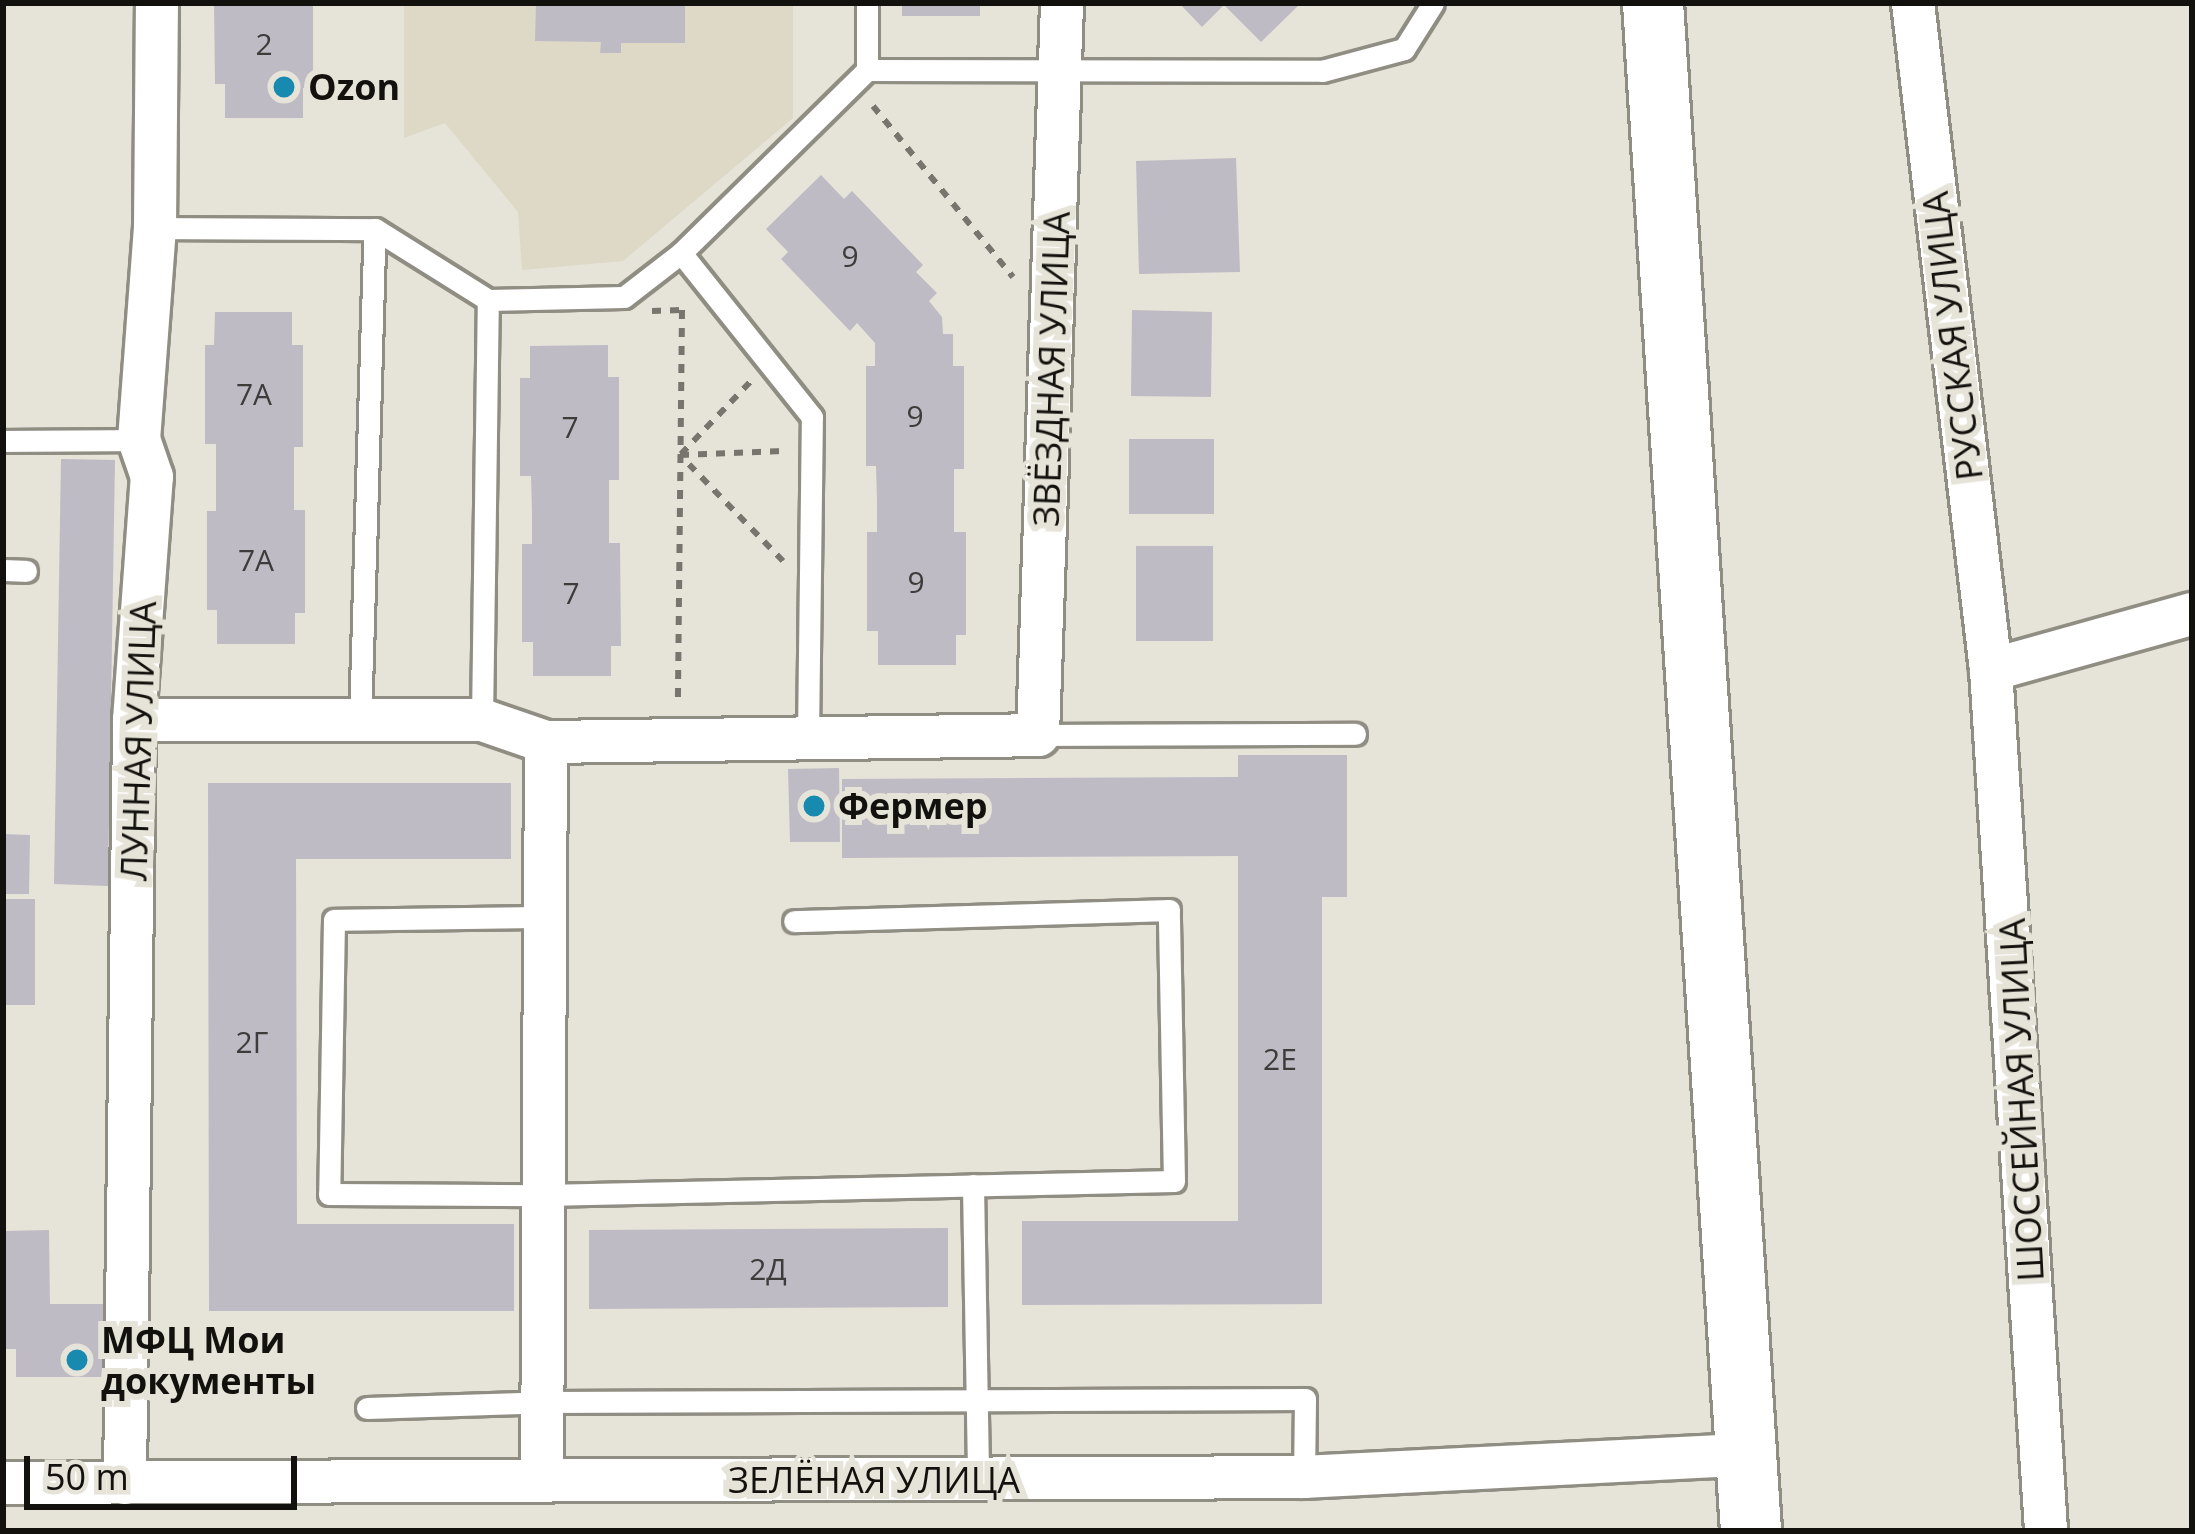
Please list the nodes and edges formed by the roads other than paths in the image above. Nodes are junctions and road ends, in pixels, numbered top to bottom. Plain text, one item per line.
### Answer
1 (158, 3) edge
2 (866, 3) edge
3 (1062, 3) edge
4 (1432, 3) edge
5 (1653, 3) edge
6 (1913, 3) edge
7 (1062, 73) junction
8 (861, 76) junction
9 (155, 228) junction
10 (375, 229) junction
11 (681, 253) junction
12 (488, 299) junction
13 (140, 440) junction
14 (3, 441) edge
15 (2192, 614) edge
16 (1991, 670) junction
17 (134, 720) junction
18 (482, 720) junction
19 (360, 722) junction
20 (1354, 734) dead end
21 (1038, 735) junction
22 (808, 737) junction
23 (545, 742) junction
24 (545, 916) junction
25 (794, 922) dead end
26 (973, 1185) junction
27 (544, 1195) junction
28 (979, 1400) junction
29 (544, 1402) junction
30 (367, 1408) dead end
31 (1744, 1455) junction
32 (1304, 1477) junction
33 (977, 1480) junction
34 (542, 1481) junction
35 (3, 1483) edge
36 (125, 1483) junction
37 (1751, 1531) edge
38 (2046, 1531) edge

1 - 9 street, ЛУННАЯ УЛИЦА
2 - 8 lane
3 - 7 street, ЗВЁЗДНАЯ УЛИЦА
4 - 7 lane
5 - 31 main road
6 - 16 street, РУССКАЯ УЛИЦА
7 - 8 lane
7 - 21 street, ЗВЁЗДНАЯ УЛИЦА
8 - 11 lane
9 - 10 lane
9 - 13 street, ЛУННАЯ УЛИЦА
10 - 12 lane
10 - 19 lane
11 - 12 lane
11 - 22 lane
12 - 18 lane
13 - 14 lane
13 - 17 street, ЛУННАЯ УЛИЦА
15 - 16 street
16 - 38 street, ШОССЕЙНАЯ УЛИЦА
17 - 19 street
17 - 36 street, ЛУННАЯ УЛИЦА
18 - 19 street
18 - 23 street
20 - 21 lane
21 - 22 street
22 - 23 street
23 - 24 street
24 - 27 street
24 - 27 lane
25 - 26 lane
26 - 27 lane
26 - 28 lane
27 - 29 street
28 - 29 lane
28 - 32 lane
28 - 33 lane
29 - 30 lane
29 - 34 street
31 - 32 street, ЗЕЛЁНАЯ УЛИЦА
31 - 37 main road
32 - 33 street, ЗЕЛЁНАЯ УЛИЦА
33 - 34 street, ЗЕЛЁНАЯ УЛИЦА
34 - 36 street, ЗЕЛЁНАЯ УЛИЦА
35 - 36 street, ЗЕЛЁНАЯ УЛИЦА

